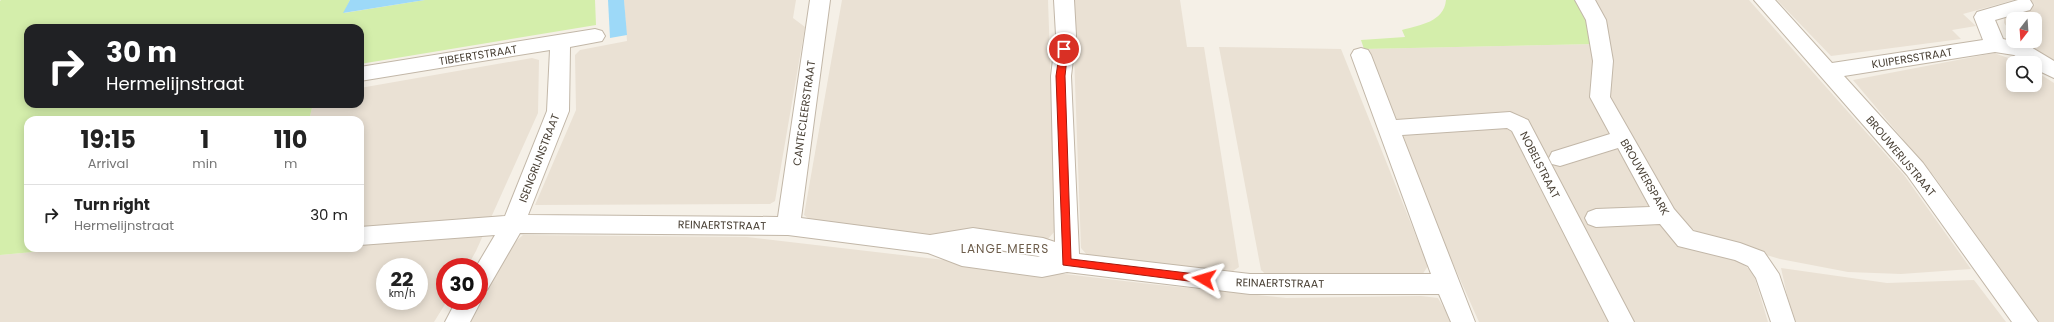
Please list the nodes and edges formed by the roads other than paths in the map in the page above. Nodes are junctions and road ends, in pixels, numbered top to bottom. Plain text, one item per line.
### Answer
1 (820, 0) edge
2 (1064, 0) edge
3 (1585, 0) edge
4 (1764, 0) edge
5 (2023, 5) dead end
6 (595, 36) dead end
7 (560, 42) junction
8 (1995, 45) junction
9 (1361, 55) dead end
10 (2054, 70) edge
11 (1829, 71) junction
12 (364, 73) edge
13 (1389, 128) junction
14 (1623, 138) junction
15 (1560, 158) dead end
16 (1666, 215) junction
17 (1596, 218) dead end
18 (513, 224) junction
19 (788, 226) junction
20 (364, 236) edge
21 (1067, 262) junction
22 (488, 267) edge
23 (1447, 284) junction
24 (464, 310) edge
25 (457, 322) edge
26 (1463, 322) edge
27 (1622, 322) edge
28 (1782, 322) edge
29 (2026, 322) edge

1 - 19 street, CANTECLEERSTRAAT
2 - 21 street
3 - 14 street, BROUWERSPARK
4 - 11 street, BROUWERIJSTRAAT
5 - 8 street
6 - 7 street, TIBEERTSTRAAT
7 - 12 street, TIBEERTSTRAAT
7 - 18 street, ISENGRIJNSTRAAT
8 - 10 street, KUIPERSSTRAAT
8 - 11 street, KUIPERSSTRAAT
9 - 13 street
11 - 29 street, BROUWERIJSTRAAT
13 - 23 street
13 - 27 street, NOBELSTRAAT
14 - 15 street
14 - 16 street, BROUWERSPARK
16 - 17 street
16 - 28 street, BROUWERSPARK
18 - 19 street, REINAERTSTRAAT
18 - 20 street
18 - 22 street, ISENGRIJNSTRAAT
19 - 21 street, REINAERTSTRAAT
21 - 23 street, REINAERTSTRAAT
23 - 26 street
24 - 25 street

